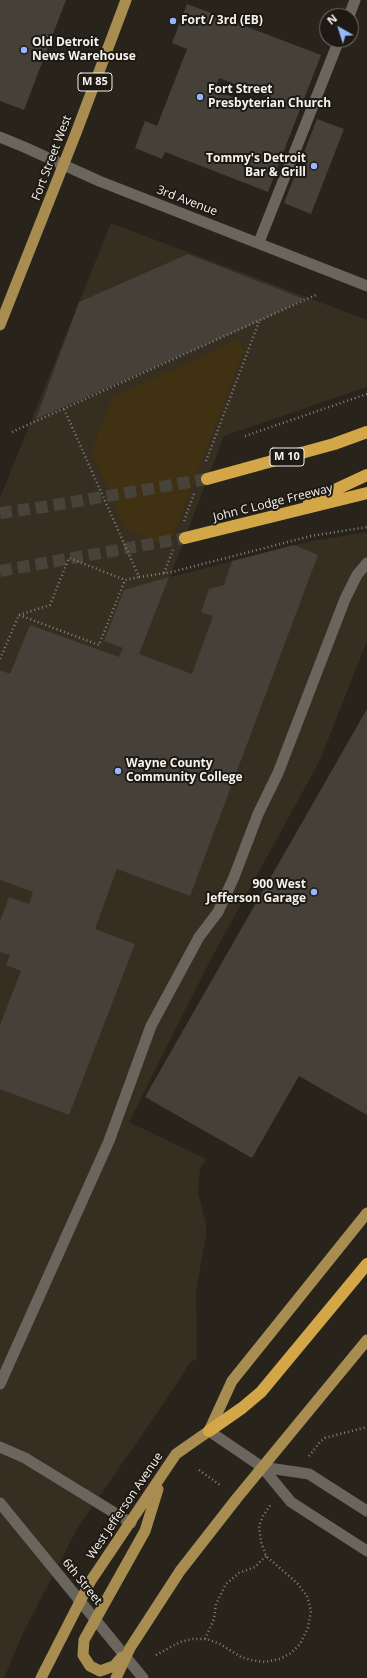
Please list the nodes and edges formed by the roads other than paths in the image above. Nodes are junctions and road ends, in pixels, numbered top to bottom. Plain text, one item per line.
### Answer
1 (126, 0) edge
2 (336, 48) edge
3 (0, 137) edge
4 (63, 164) junction
5 (259, 242) junction
6 (367, 286) edge
7 (0, 325) edge
8 (367, 432) edge
9 (367, 475) edge
10 (202, 482) tunnel mouth
11 (367, 494) edge
12 (288, 512) junction
13 (180, 541) tunnel mouth
14 (367, 563) edge
15 (367, 1213) edge
16 (367, 1264) edge
17 (367, 1340) edge
18 (0, 1384) edge
19 (209, 1431) junction
20 (0, 1447) edge
21 (262, 1468) junction
22 (161, 1479) junction
23 (0, 1503) edge
24 (367, 1511) edge
25 (131, 1522) junction
26 (367, 1551) edge
27 (130, 1648) junction
28 (41, 1678) edge
29 (116, 1678) edge
30 (143, 1678) edge

1 - 4 main road, Fort Street West / M 85
2 - 5 street
3 - 4 street, 3rd Avenue
4 - 5 street, 3rd Avenue
4 - 7 main road, Fort Street West / M 85
5 - 6 street, 3rd Avenue
8 - 10 highway, M 10
9 - 12 highway
11 - 12 highway, John C Lodge Freeway
12 - 13 highway, John C Lodge Freeway
14 - 18 street
15 - 19 main road
16 - 19 highway
17 - 21 main road
19 - 21 street
19 - 22 main road, West Jefferson Avenue
20 - 25 street
21 - 24 street
21 - 26 street
21 - 27 main road
22 - 25 main road, West Jefferson Avenue
22 - 27 main road
23 - 30 street, 6th Street
25 - 28 main road, West Jefferson Avenue
27 - 29 main road

